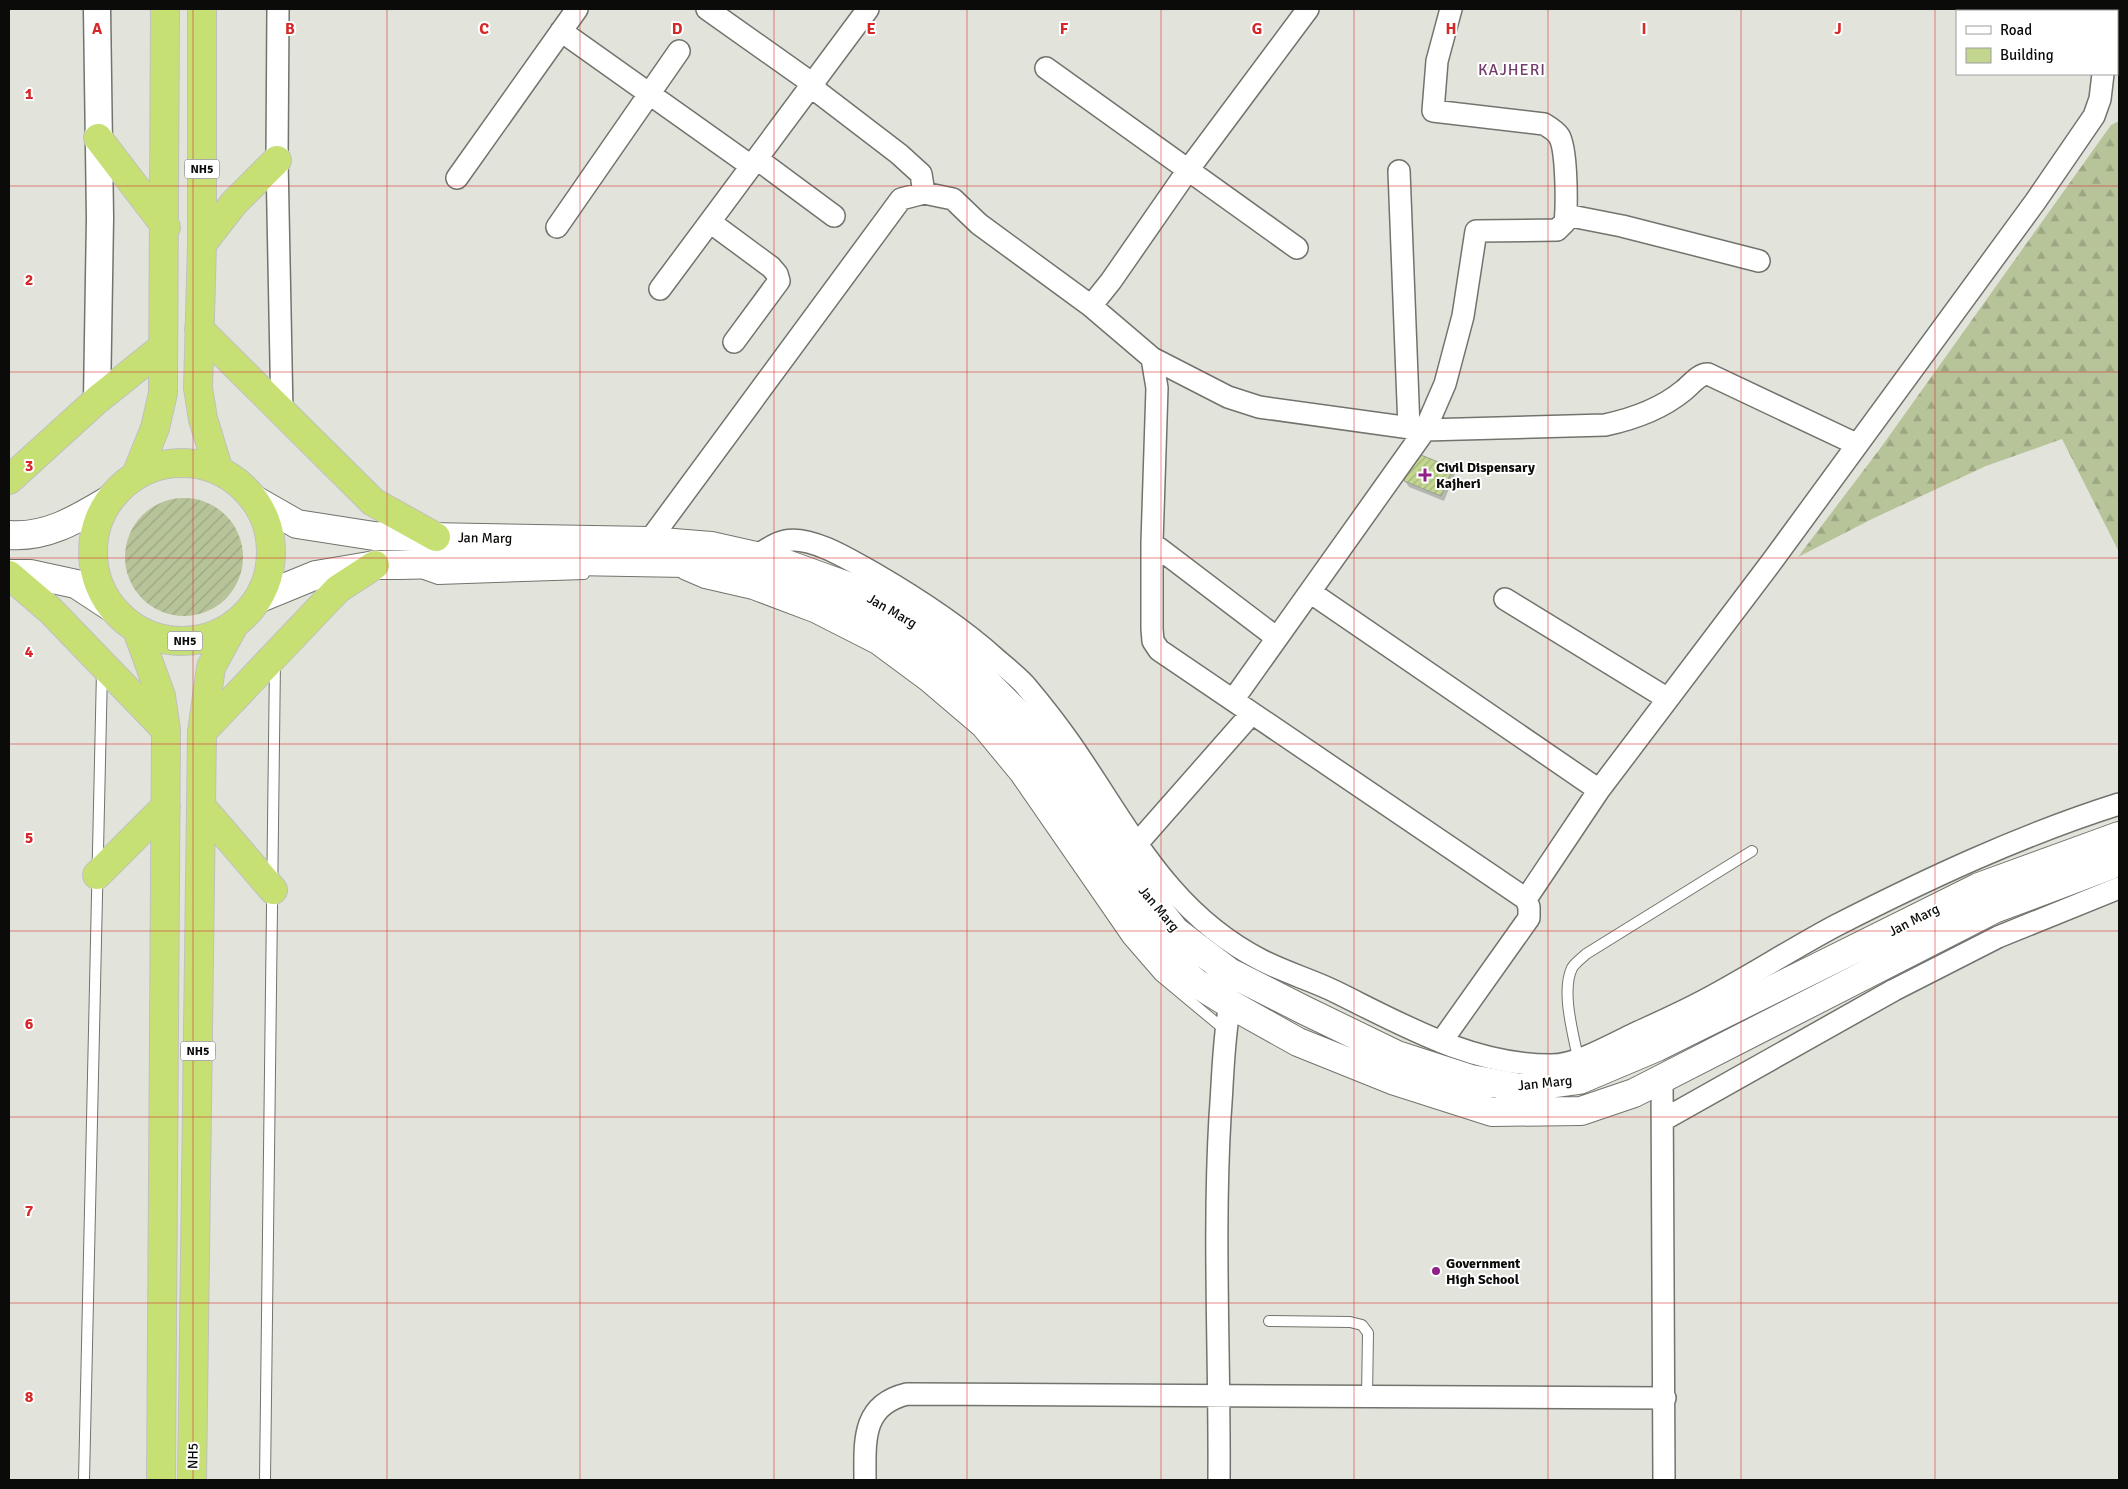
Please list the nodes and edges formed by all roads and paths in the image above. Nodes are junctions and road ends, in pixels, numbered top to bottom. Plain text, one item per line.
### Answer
1 (97, 9) edge
2 (165, 9) edge
3 (202, 9) edge
4 (278, 9) edge
5 (577, 9) edge
6 (707, 9) edge
7 (868, 9) edge
8 (1308, 9) edge
9 (1452, 9) edge
10 (561, 31) junction
11 (679, 51) dead end
12 (1046, 68) dead end
13 (2103, 75) edge
14 (813, 84) junction
15 (649, 94) junction
16 (98, 138) junction
17 (278, 160) junction
18 (754, 162) junction
19 (1188, 170) junction
20 (1399, 171) dead end
21 (456, 178) dead end
22 (924, 193) junction
23 (834, 216) dead end
24 (1566, 216) junction
25 (710, 222) junction
26 (166, 227) junction
27 (557, 227) dead end
28 (202, 244) junction
29 (1296, 248) dead end
30 (1759, 261) dead end
31 (660, 289) dead end
32 (1091, 306) junction
33 (198, 329) junction
34 (734, 342) dead end
35 (163, 347) junction
36 (1152, 358) junction
37 (97, 400) junction
38 (282, 414) junction
39 (1417, 429) junction
40 (1856, 444) junction
41 (220, 471) junction
42 (136, 475) junction
43 (9, 480) edge
44 (109, 500) junction
45 (255, 500) junction
46 (9, 536) edge
47 (436, 537) junction
48 (1152, 543) junction
49 (641, 562) junction
50 (387, 565) junction
51 (9, 574) edge
52 (593, 574) dead end
53 (1310, 592) junction
54 (260, 598) junction
55 (1505, 599) dead end
56 (111, 607) junction
57 (233, 627) junction
58 (137, 630) junction
59 (1276, 638) junction
60 (276, 655) junction
61 (102, 663) junction
62 (1233, 700) junction
63 (1668, 700) junction
64 (1252, 713) junction
65 (166, 730) junction
66 (202, 732) junction
67 (1599, 790) junction
68 (2119, 804) edge
69 (166, 806) junction
70 (201, 806) junction
71 (2119, 836) edge
72 (1752, 851) dead end
73 (1129, 853) junction
74 (2119, 862) edge
75 (97, 875) junction
76 (2119, 888) edge
77 (273, 890) junction
78 (1526, 899) junction
79 (1228, 1017) junction
80 (1441, 1042) junction
81 (1578, 1058) junction
82 (1662, 1079) junction
83 (1663, 1120) junction
84 (1269, 1321) dead end
85 (1220, 1395) junction
86 (1367, 1396) junction
87 (1665, 1398) junction
88 (84, 1480) edge
89 (161, 1480) edge
90 (192, 1480) edge
91 (265, 1480) edge
92 (865, 1480) edge
93 (1219, 1480) edge
94 (1664, 1480) edge

1 - 16 street
2 - 26 highway, NH5
3 - 28 highway, NH5 / NH5
4 - 17 street
5 - 10 street
6 - 14 street
7 - 14 street
8 - 19 street
9 - 24 street
10 - 15 street
10 - 21 street
11 - 15 street
12 - 19 street
13 - 40 street
14 - 18 street
14 - 22 street
15 - 18 street
15 - 27 street
16 - 26 highway
16 - 37 street
17 - 28 highway
17 - 38 street
18 - 23 street
18 - 25 street
19 - 29 street
19 - 32 street
20 - 39 street
22 - 32 street
22 - 49 street
24 - 30 street
24 - 39 street
25 - 31 street
25 - 34 street
26 - 35 highway, NH5
28 - 33 highway, NH5 / NH5
32 - 36 street
33 - 38 highway
33 - 41 highway, NH5 / NH5
35 - 37 highway
35 - 42 highway, NH5
36 - 39 street
36 - 48 street
37 - 43 highway
38 - 47 highway
39 - 40 street
39 - 53 street
40 - 63 street
41 - 42 highway, NH5
41 - 45 highway, NH5
42 - 44 highway, NH5
44 - 46 main road
44 - 56 highway, NH5
45 - 47 main road, Jan Marg
45 - 54 highway, NH5
47 - 49 main road, Jan Marg
48 - 59 street
48 - 62 street
49 - 50 main road, Jan Marg
49 - 73 main road, Jan Marg
49 - 79 main road, Jan Marg
50 - 52 lane
50 - 54 main road, Jan Marg
50 - 60 highway
51 - 56 main road
51 - 61 highway
53 - 59 street
53 - 67 street
54 - 57 highway, NH5
55 - 63 street
56 - 58 highway, NH5
57 - 58 highway, NH5
57 - 66 highway, NH5 / NH5
58 - 65 highway, NH5 / NH5
59 - 62 street
60 - 66 highway
60 - 77 lane
61 - 65 highway
61 - 75 lane
62 - 64 street
63 - 67 street
64 - 73 street
64 - 78 street
65 - 69 highway, NH5 / NH5
66 - 70 highway, NH5 / NH5
67 - 78 street
68 - 81 street
69 - 75 highway
69 - 89 highway, NH5 / NH5
70 - 77 highway
70 - 90 highway, NH5 / NH5
71 - 73 main road, Jan Marg
72 - 81 lane
73 - 80 street
74 - 82 main road, Jan Marg
75 - 88 lane
76 - 83 street
77 - 91 lane
78 - 80 street
79 - 82 main road, Jan Marg
79 - 85 street
80 - 81 street
82 - 83 street
83 - 87 street
84 - 86 lane
85 - 86 street
85 - 92 street
85 - 93 street
86 - 87 street
87 - 94 street

